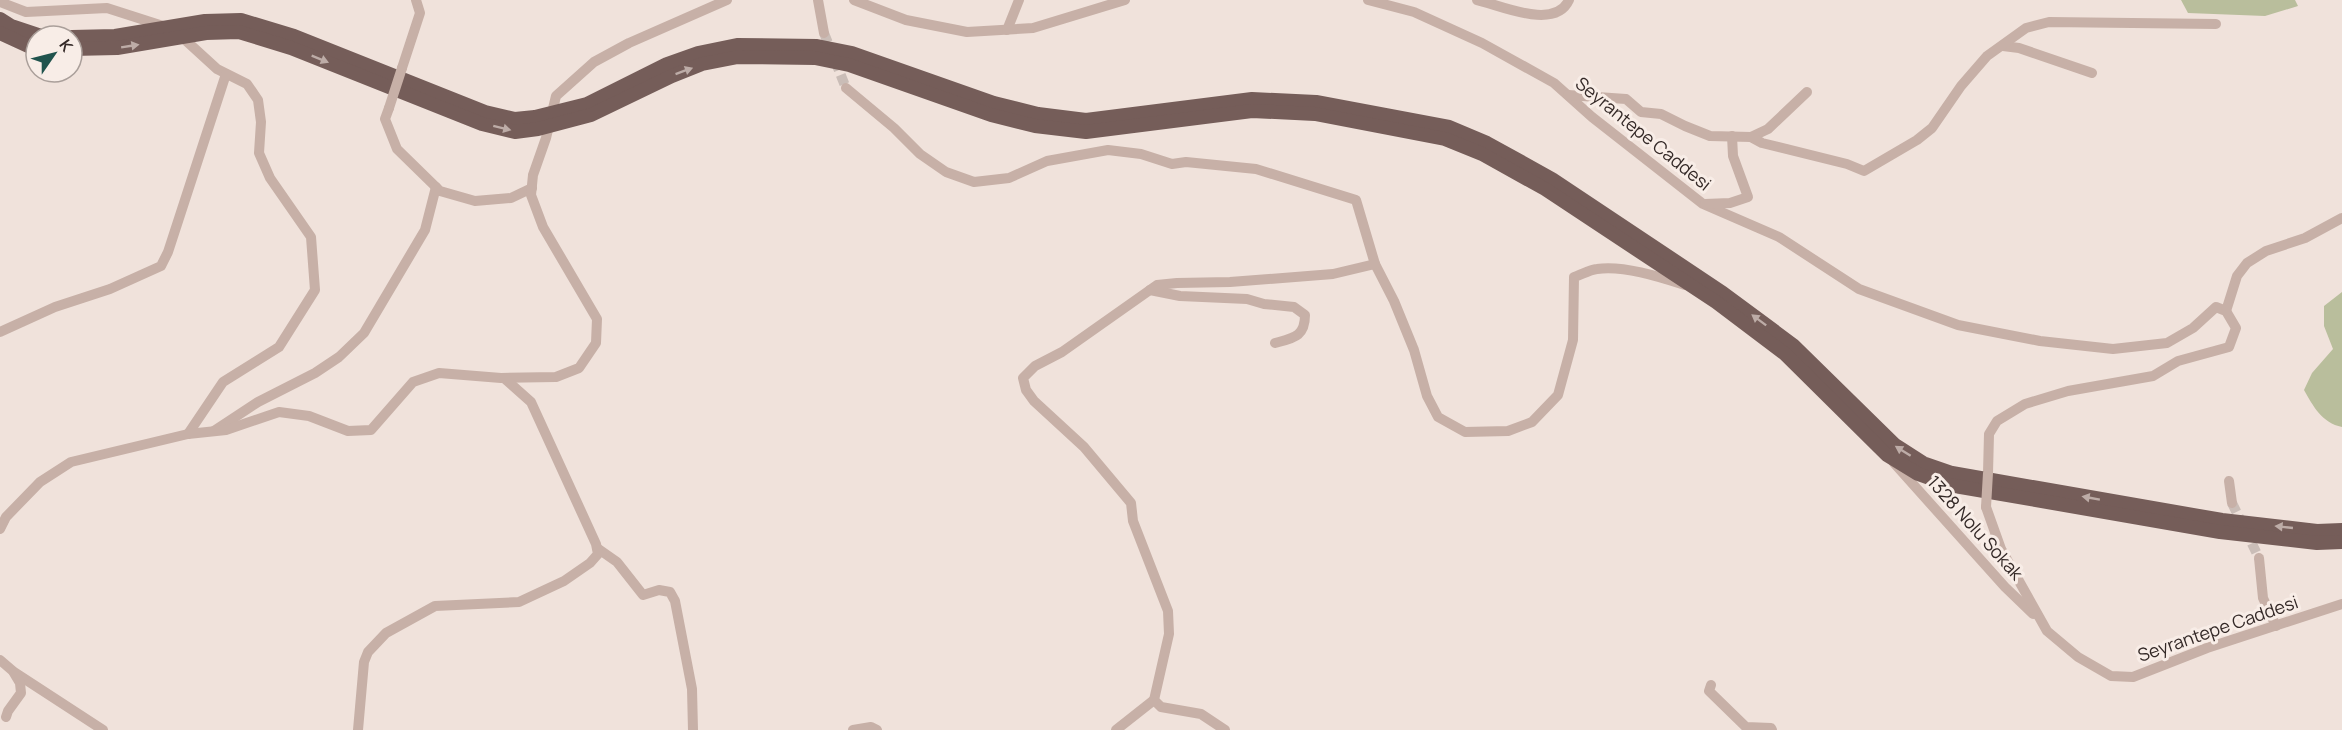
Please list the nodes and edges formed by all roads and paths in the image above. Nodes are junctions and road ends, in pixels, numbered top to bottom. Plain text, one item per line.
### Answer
1 (416, 0) edge
2 (727, 0) edge
3 (818, 0) edge
4 (854, 0) edge
5 (1019, 0) edge
6 (1125, 0) edge
7 (1368, 0) edge
8 (1477, 0) edge
9 (1569, 0) edge
10 (0, 2) edge
11 (0, 19) edge
12 (2216, 24) dead end
13 (167, 27) junction
14 (1007, 30) junction
15 (24, 31) edge
16 (0, 33) edge
17 (824, 33) tunnel mouth
18 (84, 37) edge
19 (182, 37) junction
20 (24, 44) edge
21 (2003, 46) junction
22 (84, 49) edge
23 (2091, 72) dead end
24 (226, 74) junction
25 (846, 88) tunnel mouth
26 (1807, 92) dead end
27 (1568, 95) junction
28 (551, 119) junction
29 (1732, 136) junction
30 (1751, 137) junction
31 (436, 187) junction
32 (532, 188) junction
33 (1703, 204) junction
34 (2342, 218) edge
35 (1375, 264) junction
36 (1696, 289) junction
37 (1150, 290) junction
38 (2226, 311) junction
39 (0, 332) edge
40 (1275, 343) dead end
41 (504, 378) junction
42 (214, 432) junction
43 (188, 434) junction
44 (1885, 453) junction
45 (2229, 481) dead end
46 (2232, 503) tunnel mouth
47 (0, 529) edge
48 (2342, 530) edge
49 (2342, 542) edge
50 (597, 548) junction
51 (2259, 558) tunnel mouth
52 (2342, 604) edge
53 (2042, 623) junction
54 (2276, 626) junction
55 (0, 660) edge
56 (14, 672) junction
57 (1711, 685) dead end
58 (1154, 700) junction
59 (6, 717) dead end
60 (103, 730) edge
61 (358, 730) edge
62 (693, 730) edge
63 (853, 730) edge
64 (877, 730) edge
65 (1116, 730) edge
66 (1225, 730) edge
67 (1772, 730) edge

1 - 31 street, bridge
2 - 28 street
3 - 17 street
4 - 14 street
5 - 14 street
6 - 14 street
7 - 27 street, Seyrantepe Caddesi
8 - 9 street
10 - 13 street
11 - 15 main road
12 - 21 street
13 - 18 main road
13 - 28 main road
16 - 20 main road
22 -> 19 main road
19 - 24 street
19 -> 28 main road
21 - 23 street
21 - 30 street
24 - 39 street
24 - 43 street
25 - 35 street
26 - 30 street
27 - 29 street
27 - 33 street, Seyrantepe Caddesi
28 - 32 street
28 -> 36 main road
48 -> 28 main road
29 - 30 street
29 - 33 street
31 - 32 street
31 - 42 street
32 - 41 street
33 - 38 street, Seyrantepe Caddesi
34 - 38 street
35 - 36 street
35 - 37 street
36 - 44 main road
37 - 40 street
37 - 58 street
38 - 53 street, Seyrantepe Caddesi, bridge
41 - 42 street
41 - 50 street
42 - 43 street
43 - 47 street
44 - 49 main road
44 - 53 street, 1328 Nolu Sokak
45 - 46 street
50 - 61 street
50 - 62 street
51 - 54 street
52 - 54 street, Seyrantepe Caddesi
53 - 54 street, Seyrantepe Caddesi
55 - 56 street
56 - 59 street
56 - 60 street
57 - 67 street
58 - 65 street
58 - 66 street
63 - 64 street

